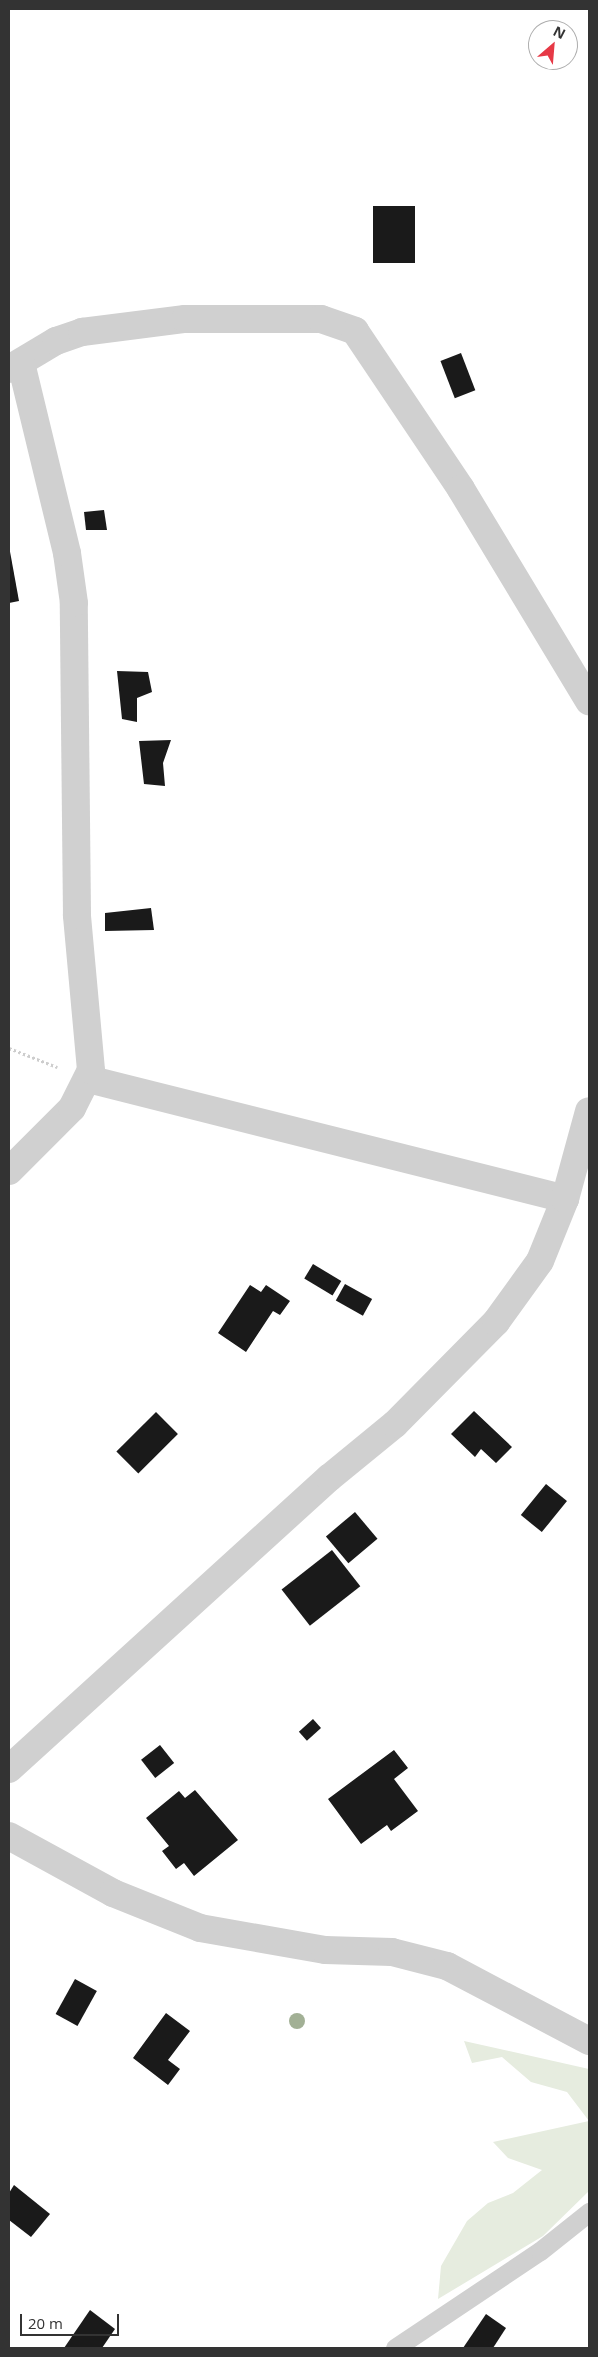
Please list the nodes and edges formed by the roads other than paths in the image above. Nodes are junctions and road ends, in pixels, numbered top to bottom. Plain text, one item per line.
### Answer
1 (15, 366) edge
2 (589, 701) edge
3 (88, 1079) junction
4 (589, 1110) edge
5 (9, 1171) edge
6 (565, 1199) junction
7 (9, 1769) edge
8 (9, 1836) edge
9 (589, 2041) edge
10 (589, 2212) edge
11 (395, 2348) edge

1 - 2 street
1 - 3 street
3 - 5 street
3 - 6 street
4 - 6 street
6 - 7 street
8 - 9 street
10 - 11 lane

